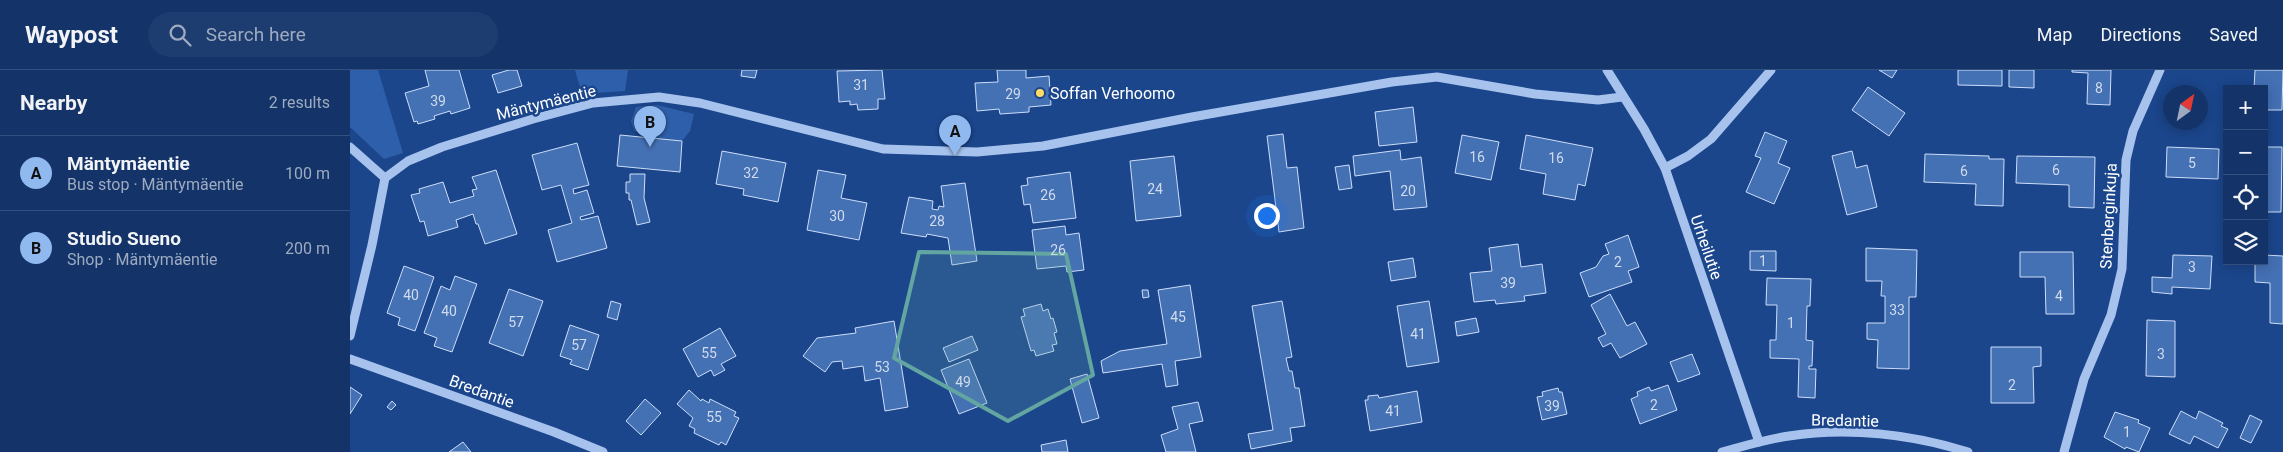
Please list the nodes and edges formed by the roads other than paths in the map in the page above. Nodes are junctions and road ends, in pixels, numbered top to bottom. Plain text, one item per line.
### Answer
1 (1607, 70) edge
2 (1771, 70) edge
3 (2160, 70) edge
4 (1622, 96) junction
5 (350, 147) edge
6 (1665, 168) junction
7 (385, 178) junction
8 (350, 336) edge
9 (350, 359) edge
10 (1759, 442) junction
11 (603, 452) edge
12 (1722, 452) edge
13 (1968, 452) edge
14 (2064, 452) edge

1 - 4 street, Urheilutie
2 - 6 street
3 - 14 street, Stenberginkuja
4 - 6 street, Urheilutie
4 - 7 street, Mäntymäentie
5 - 7 street
6 - 10 street, Urheilutie
7 - 8 street
9 - 11 street, Bredantie
10 - 12 street, Bredantie
10 - 13 street, Bredantie

